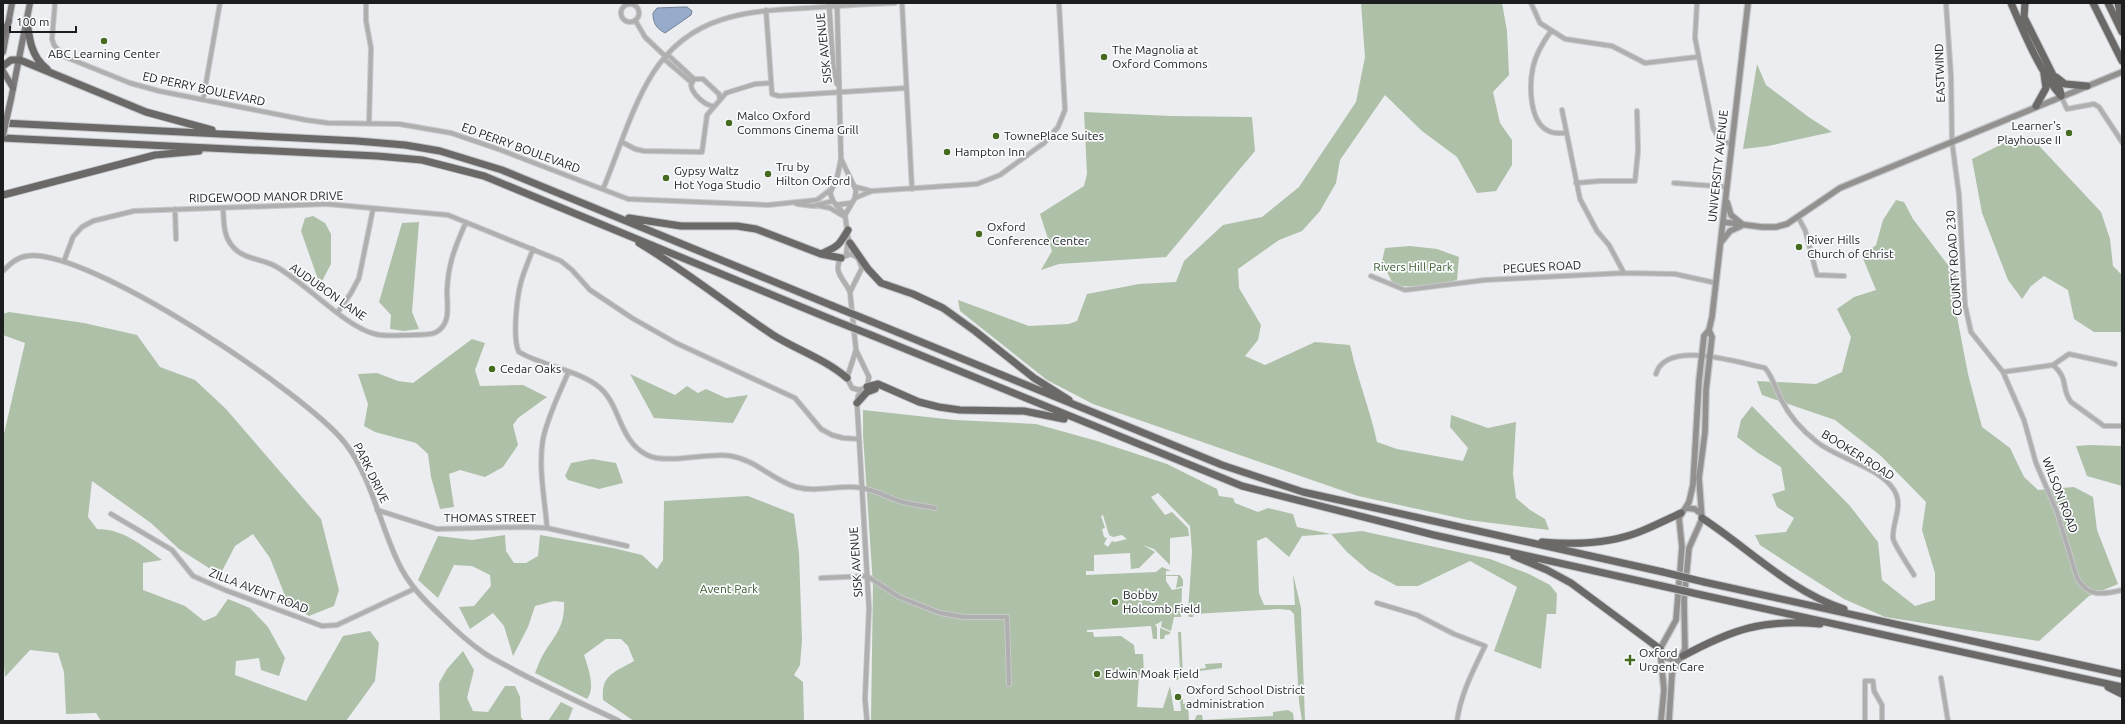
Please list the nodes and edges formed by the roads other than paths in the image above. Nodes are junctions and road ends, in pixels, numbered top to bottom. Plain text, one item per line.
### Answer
1 (12, 3) edge
2 (30, 3) edge
3 (55, 3) edge
4 (220, 3) edge
5 (366, 3) edge
6 (895, 3) edge
7 (902, 3) edge
8 (1060, 3) edge
9 (1530, 3) edge
10 (1697, 3) edge
11 (1748, 3) edge
12 (1946, 3) edge
13 (2011, 3) edge
14 (2024, 3) edge
15 (2093, 3) edge
16 (2108, 3) edge
17 (2118, 3) edge
18 (837, 4) edge
19 (637, 5) edge
20 (829, 5) edge
21 (766, 10) junction
22 (27, 20) junction
23 (635, 20) junction
24 (9, 21) junction
25 (2122, 22) edge
26 (1551, 31) junction
27 (2122, 32) edge
28 (3, 35) edge
29 (3, 52) edge
30 (666, 57) junction
31 (1697, 57) junction
32 (20, 60) junction
33 (2122, 60) edge
34 (3, 66) edge
35 (2042, 66) junction
36 (2051, 71) junction
37 (3, 72) edge
38 (52, 72) junction
39 (2122, 72) edge
40 (692, 80) junction
41 (771, 83) junction
42 (2087, 86) junction
43 (13, 88) junction
44 (906, 88) junction
45 (838, 92) junction
46 (2061, 96) junction
47 (203, 100) junction
48 (720, 100) junction
49 (715, 106) junction
50 (2036, 106) junction
51 (1562, 110) dead end
52 (1638, 111) dead end
53 (3, 123) edge
54 (370, 124) junction
55 (1566, 133) junction
56 (3, 134) edge
57 (237, 135) junction
58 (3, 138) edge
59 (622, 142) junction
60 (1952, 142) junction
61 (2122, 142) edge
62 (1731, 144) junction
63 (242, 148) junction
64 (841, 160) junction
65 (851, 182) junction
66 (835, 183) junction
67 (1576, 183) junction
68 (1674, 183) dead end
69 (856, 187) junction
70 (1727, 187) junction
71 (912, 189) junction
72 (603, 190) junction
73 (830, 190) junction
74 (872, 191) junction
75 (14, 192) junction
76 (3, 195) edge
77 (855, 198) junction
78 (1726, 199) junction
79 (3, 201) edge
80 (835, 203) junction
81 (851, 203) junction
82 (796, 204) junction
83 (818, 206) junction
84 (223, 208) junction
85 (175, 209) junction
86 (373, 209) junction
87 (605, 212) junction
88 (845, 216) junction
89 (1798, 217) junction
90 (466, 222) junction
91 (1723, 222) junction
92 (1744, 225) junction
93 (613, 228) junction
94 (848, 237) junction
95 (176, 239) dead end
96 (1721, 243) junction
97 (533, 249) junction
98 (821, 254) junction
99 (854, 255) junction
100 (844, 256) junction
101 (64, 261) junction
102 (861, 267) junction
103 (3, 271) edge
104 (1624, 273) junction
105 (1371, 276) dead end
106 (1844, 276) dead end
107 (881, 283) junction
108 (1716, 283) junction
109 (850, 292) junction
110 (338, 312) junction
111 (1709, 330) junction
112 (856, 350) junction
113 (1702, 356) junction
114 (1709, 358) junction
115 (2115, 364) dead end
116 (2054, 365) junction
117 (2003, 372) junction
118 (568, 373) junction
119 (1656, 374) dead end
120 (847, 378) junction
121 (885, 387) junction
122 (852, 388) junction
123 (865, 388) junction
124 (858, 402) junction
125 (1086, 411) junction
126 (1088, 425) junction
127 (2122, 426) edge
128 (859, 439) junction
129 (862, 488) junction
130 (935, 508) dead end
131 (378, 510) junction
132 (1683, 511) junction
133 (111, 514) dead end
134 (1701, 516) junction
135 (547, 528) junction
136 (1517, 540) junction
137 (627, 546) dead end
138 (1495, 549) junction
139 (1914, 575) dead end
140 (867, 576) junction
141 (821, 578) dead end
142 (414, 588) junction
143 (2122, 590) edge
144 (1378, 603) dead end
145 (1873, 618) junction
146 (1839, 625) junction
147 (1660, 650) junction
148 (1680, 658) junction
149 (2122, 672) edge
150 (1941, 678) dead end
151 (2083, 678) junction
152 (1009, 684) dead end
153 (2122, 687) edge
154 (2122, 694) edge
155 (619, 721) edge
156 (867, 721) edge
157 (1457, 721) edge
158 (1661, 721) edge
159 (1669, 721) edge
160 (1865, 721) edge
161 (1882, 721) edge
162 (1948, 721) edge

1 - 24 main road
2 - 22 main road
3 - 47 street, ED PERRY BOULEVARD
4 - 47 street
5 - 54 street
6 - 18 street
7 - 44 street
8 - 71 street
9 - 26 street
10 - 31 street
11 - 62 main road, UNIVERSITY AVENUE
12 - 60 street, EASTWIND
13 - 35 highway
14 - 36 highway
15 - 33 highway
16 - 27 highway
17 - 25 highway
18 - 20 street
18 - 45 street, SISK AVENUE
19 - 23 street
19 - 23 street
20 - 21 street
20 - 45 street, SISK AVENUE
21 - 30 street
21 - 41 street
22 - 32 main road
22 - 38 highway
23 - 30 street
24 - 28 highway
24 - 29 main road
26 - 31 street
26 - 55 street
30 - 40 street
30 - 59 street
31 - 62 street
32 - 34 highway
32 - 38 highway
32 - 43 main road
35 - 46 highway
35 - 50 highway
36 - 42 highway
36 - 46 highway
37 - 43 highway
38 - 57 highway
39 - 42 main road
40 - 48 street
40 - 49 street
41 - 45 street
41 - 48 street
42 - 46 main road
43 - 56 main road, bridge
44 - 45 street
44 - 71 street
45 - 64 street, SISK AVENUE
46 - 50 main road
46 - 61 street
47 - 54 street, ED PERRY BOULEVARD
48 - 49 street
49 - 59 street
50 - 60 main road
51 - 55 street
52 - 67 street
53 - 57 highway
54 - 72 street, ED PERRY BOULEVARD
55 - 67 street
57 - 87 highway
58 - 63 highway
59 - 72 street
60 - 89 main road
60 - 117 street, COUNTY ROAD 230
62 - 70 main road, UNIVERSITY AVENUE
63 - 75 highway
63 - 93 highway
64 - 65 street, SISK AVENUE
64 - 66 street, SISK AVENUE
65 - 66 street
65 - 69 street, SISK AVENUE
66 - 73 street, SISK AVENUE
67 - 104 street
68 - 70 street
69 - 74 street
69 - 77 street
70 - 78 main road, UNIVERSITY AVENUE
71 - 74 street
72 - 82 street, ED PERRY BOULEVARD
73 - 80 street
73 - 82 street
74 - 77 street
75 - 76 highway
75 - 79 highway
77 - 81 street
78 - 91 main road, UNIVERSITY AVENUE
78 - 92 main road
80 - 81 street
80 - 83 street
80 - 88 street
81 - 88 street
82 - 83 street
83 - 88 street
84 - 85 street, RIDGEWOOD MANOR DRIVE
84 - 86 street, RIDGEWOOD MANOR DRIVE
84 - 110 street, AUDUBON LANE
85 - 95 street
85 - 101 street, RIDGEWOOD MANOR DRIVE
86 - 90 street, RIDGEWOOD MANOR DRIVE
86 - 110 street
87 - 98 highway
87 - 125 highway, bridge
88 - 94 street
89 - 92 main road
89 - 106 street
90 - 97 street, RIDGEWOOD MANOR DRIVE
90 - 110 street, AUDUBON LANE
91 - 92 main road
91 - 96 main road, UNIVERSITY AVENUE
92 - 96 main road
93 - 120 highway
93 - 126 highway, bridge
94 - 98 highway
94 - 99 street
94 - 100 street, SISK AVENUE
94 - 107 highway
96 - 108 main road, UNIVERSITY AVENUE
97 - 118 street
97 - 128 street, RIDGEWOOD MANOR DRIVE
98 - 100 highway
99 - 100 street
99 - 102 street
100 - 109 street, SISK AVENUE
101 - 103 street, PARK DRIVE
101 - 131 street, PARK DRIVE
102 - 107 highway
102 - 109 street
104 - 105 street, PEGUES ROAD
104 - 108 street, PEGUES ROAD
107 - 125 highway
108 - 111 main road, UNIVERSITY AVENUE
109 - 112 street, SISK AVENUE
111 - 113 main road, UNIVERSITY AVENUE
111 - 114 main road, UNIVERSITY AVENUE
112 - 120 street, SISK AVENUE
112 - 123 street, SISK AVENUE
113 - 114 street
113 - 119 street
113 - 132 main road, UNIVERSITY AVENUE
114 - 134 main road, UNIVERSITY AVENUE
114 - 139 street, BOOKER ROAD
115 - 116 street
116 - 117 street
116 - 127 street
117 - 143 street, WILSON ROAD
118 - 129 street
118 - 135 street
120 - 122 street, SISK AVENUE
121 - 123 highway
121 - 124 highway
121 - 126 highway
122 - 123 street
122 - 124 street, SISK AVENUE
123 - 124 street, SISK AVENUE
124 - 128 street, SISK AVENUE
125 - 136 highway
126 - 138 highway
128 - 129 street, SISK AVENUE
129 - 130 street
129 - 140 street, SISK AVENUE
131 - 135 street, THOMAS STREET
131 - 142 street, PARK DRIVE
132 - 134 main road
132 - 136 highway
132 - 147 main road, UNIVERSITY AVENUE
133 - 142 street, ZILLA AVENT ROAD
134 - 145 highway
134 - 148 main road, UNIVERSITY AVENUE
135 - 137 street, THOMAS STREET
136 - 145 highway, bridge
138 - 146 highway, bridge
138 - 147 highway
140 - 141 street
140 - 152 street
140 - 156 street, SISK AVENUE
142 - 155 street, PARK DRIVE
144 - 157 street
145 - 149 highway
146 - 148 highway
146 - 151 highway
147 - 148 main road
147 - 158 main road
148 - 159 main road, UNIVERSITY AVENUE
150 - 162 street
151 - 153 highway
151 - 154 highway
160 - 161 street

